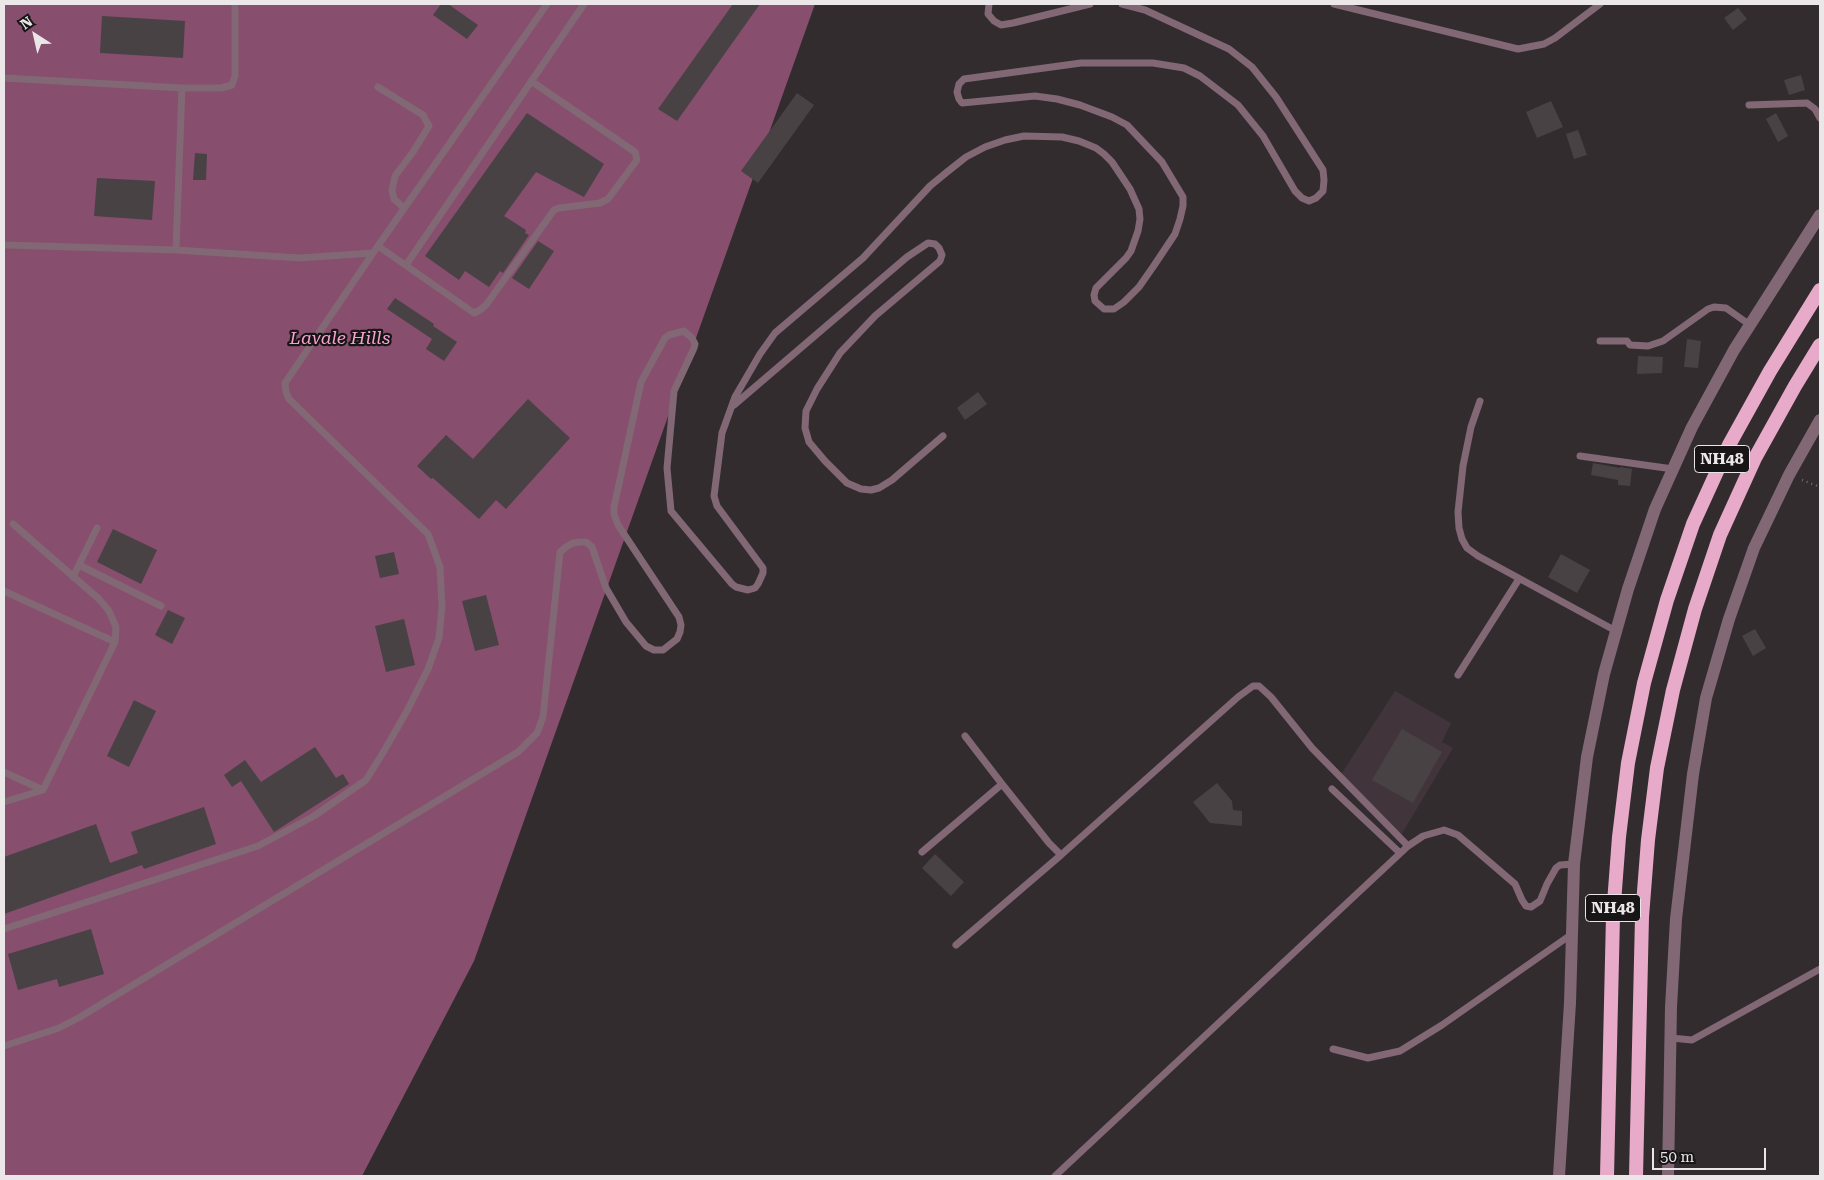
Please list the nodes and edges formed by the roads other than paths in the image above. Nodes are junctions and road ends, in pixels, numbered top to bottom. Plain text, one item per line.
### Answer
1 (235, 4) edge
2 (547, 4) edge
3 (584, 4) edge
4 (989, 4) edge
5 (1090, 4) edge
6 (1122, 4) edge
7 (1334, 4) edge
8 (1600, 4) edge
9 (4, 78) edge
10 (531, 81) junction
11 (378, 87) dead end
12 (182, 88) junction
13 (1749, 105) dead end
14 (1820, 118) edge
15 (404, 208) junction
16 (1820, 215) edge
17 (4, 245) edge
18 (378, 246) junction
19 (176, 250) junction
20 (373, 253) junction
21 (406, 265) junction
22 (1820, 290) edge
23 (1750, 325) junction
24 (1600, 341) dead end
25 (1820, 345) edge
26 (1480, 401) dead end
27 (732, 406) junction
28 (1820, 420) edge
29 (943, 436) dead end
30 (1580, 456) dead end
31 (1673, 469) junction
32 (13, 524) dead end
33 (97, 528) dead end
34 (79, 565) junction
35 (73, 577) junction
36 (1519, 579) junction
37 (4, 591) edge
38 (161, 606) dead end
39 (1616, 632) junction
40 (115, 642) junction
41 (1458, 675) dead end
42 (965, 736) dead end
43 (4, 772) edge
44 (1002, 784) junction
45 (1332, 789) dead end
46 (43, 790) junction
47 (4, 802) edge
48 (1408, 846) junction
49 (922, 852) dead end
50 (1400, 853) junction
51 (1061, 855) junction
52 (1574, 864) junction
53 (4, 929) edge
54 (1572, 934) junction
55 (956, 945) dead end
56 (1820, 969) edge
57 (1671, 1038) junction
58 (4, 1046) edge
59 (1333, 1049) dead end
60 (1055, 1176) edge
61 (1559, 1176) edge
62 (1607, 1176) edge
63 (1636, 1176) edge
64 (1668, 1176) edge

1 - 12 lane
2 - 15 lane
3 - 10 lane
4 - 5 lane
6 - 27 lane
7 - 8 lane
9 - 12 lane
10 - 21 lane
10 - 21 lane
11 - 15 lane
12 - 19 lane
13 - 14 lane
15 - 18 lane
16 - 23 street
17 - 19 lane
18 - 20 lane
18 - 21 lane
19 - 20 lane
20 - 53 lane
22 - 62 highway, NH48
23 - 24 lane
23 - 31 street
25 - 63 highway, NH48
26 - 36 lane
27 - 29 lane
27 - 58 lane
28 - 57 street
30 - 31 lane
31 - 39 street
32 - 35 lane
33 - 34 lane
34 - 35 lane
34 - 38 lane
35 - 40 lane
36 - 39 lane
36 - 41 lane
37 - 40 lane
39 - 52 street
40 - 46 lane
42 - 44 lane
43 - 46 lane
44 - 49 lane
44 - 51 lane
45 - 50 lane
46 - 47 lane
48 - 50 lane
48 - 51 lane
48 - 52 lane
50 - 60 lane
51 - 55 lane
52 - 54 street
54 - 59 lane
54 - 61 street
56 - 57 lane
57 - 64 street

